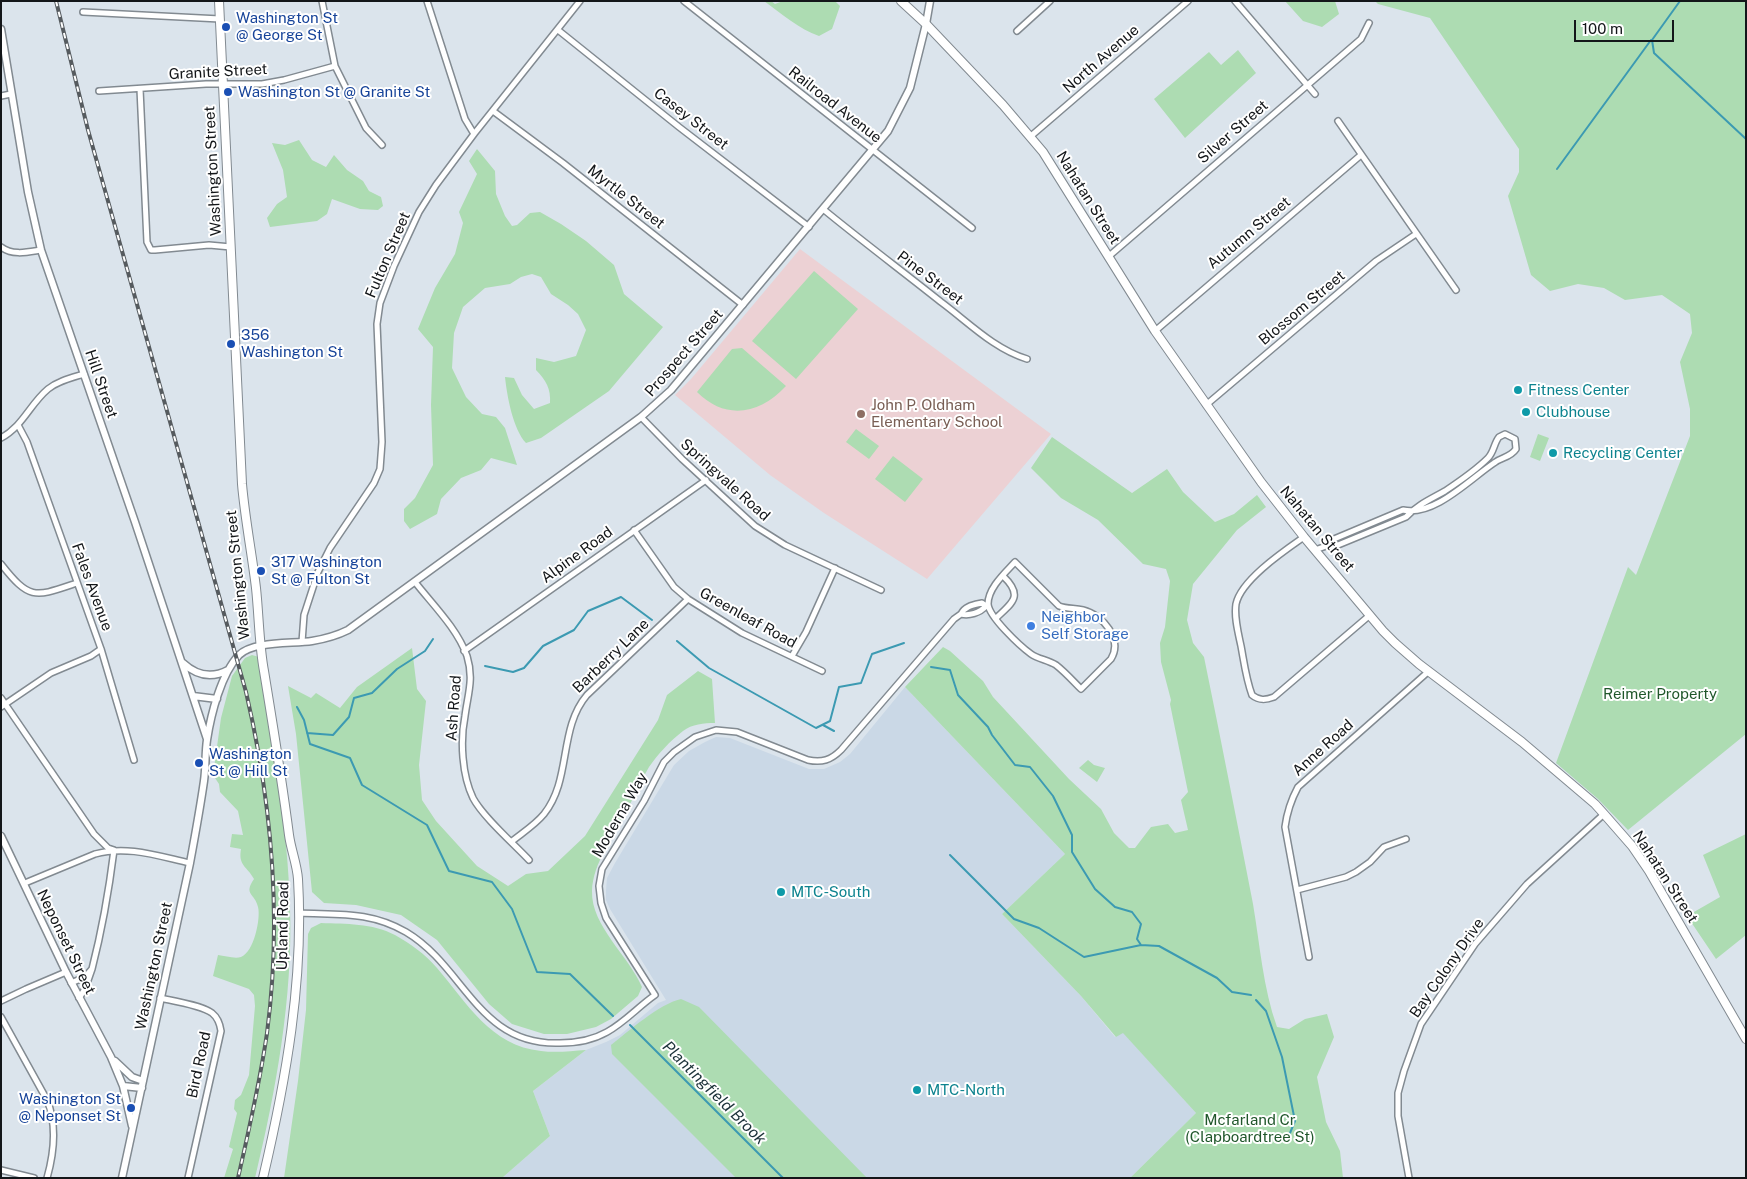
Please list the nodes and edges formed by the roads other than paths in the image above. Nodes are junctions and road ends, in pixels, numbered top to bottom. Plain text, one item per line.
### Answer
1 (219, 1) edge
2 (322, 1) edge
3 (427, 1) edge
4 (580, 1) edge
5 (684, 1) edge
6 (902, 1) edge
7 (930, 1) edge
8 (1188, 1) edge
9 (1235, 1) edge
10 (1046, 3) edge
11 (83, 12) dead end
12 (220, 19) junction
13 (1369, 23) dead end
14 (926, 24) junction
15 (1, 29) edge
16 (558, 30) junction
17 (1017, 31) dead end
18 (335, 66) junction
19 (222, 84) junction
20 (1307, 85) junction
21 (140, 89) junction
22 (99, 91) dead end
23 (11, 94) junction
24 (1315, 94) dead end
25 (1, 96) edge
26 (493, 111) junction
27 (1338, 121) dead end
28 (474, 134) junction
29 (1031, 136) junction
30 (382, 145) dead end
31 (872, 150) junction
32 (1361, 155) junction
33 (823, 209) junction
34 (809, 227) junction
35 (972, 228) dead end
36 (1416, 234) junction
37 (1, 247) edge
38 (231, 247) junction
39 (41, 250) junction
40 (1108, 256) junction
41 (1456, 290) dead end
42 (743, 305) junction
43 (1155, 331) junction
44 (1027, 359) dead end
45 (84, 374) junction
46 (1206, 405) junction
47 (641, 418) junction
48 (18, 425) junction
49 (1, 438) edge
50 (706, 480) junction
51 (1410, 512) junction
52 (634, 530) junction
53 (1304, 537) junction
54 (1315, 550) junction
55 (1, 564) edge
56 (835, 568) junction
57 (1002, 576) junction
58 (415, 582) junction
59 (77, 583) junction
60 (881, 590) dead end
61 (688, 599) junction
62 (987, 606) junction
63 (1370, 615) junction
64 (996, 618) junction
65 (302, 642) junction
66 (261, 644) junction
67 (101, 649) junction
68 (464, 651) junction
69 (792, 656) junction
70 (182, 662) junction
71 (228, 670) junction
72 (822, 671) dead end
73 (1429, 671) junction
74 (193, 696) junction
75 (1, 698) edge
76 (217, 699) junction
77 (3, 706) edge
78 (207, 740) junction
79 (134, 760) dead end
80 (1604, 814) junction
81 (1, 836) edge
82 (1406, 839) dead end
83 (511, 842) junction
84 (114, 850) junction
85 (529, 860) dead end
86 (190, 862) junction
87 (24, 883) junction
88 (1297, 890) junction
89 (299, 913) junction
90 (1309, 958) dead end
91 (92, 969) junction
92 (66, 972) junction
93 (72, 983) junction
94 (79, 998) junction
95 (160, 998) junction
96 (1, 1001) edge
97 (1, 1017) edge
98 (1746, 1039) edge
99 (111, 1057) junction
100 (143, 1084) junction
101 (123, 1086) junction
102 (133, 1128) junction
103 (1, 1170) edge
104 (34, 1178) edge
105 (47, 1178) edge
106 (122, 1178) edge
107 (188, 1178) edge
108 (263, 1178) edge
109 (1409, 1178) edge

1 - 12 main road, Washington Street
2 - 18 street
3 - 28 street
4 - 16 street, Fulton Street
5 - 31 street, Railroad Avenue
6 - 14 main road, Nahatan Street
7 - 14 street, Prospect Street
8 - 29 street, North Avenue
9 - 20 street
10 - 17 street
11 - 12 street
12 - 19 main road, Washington Street
13 - 20 street, Silver Street
14 - 29 main road, Nahatan Street
14 - 31 street, Prospect Street
15 - 23 street, Hill Street
16 - 26 street, Fulton Street
16 - 34 street, Casey Street
18 - 19 street, Granite Street
18 - 30 street
19 - 21 street, Granite Street
19 - 38 main road, Washington Street
20 - 24 street
20 - 40 street, Silver Street
21 - 22 street, Granite Street
21 - 38 street
23 - 25 street
23 - 39 street, Hill Street
26 - 28 street, Fulton Street
26 - 42 street, Myrtle Street
27 - 32 street
28 - 65 street, Fulton Street
29 - 40 main road, Nahatan Street
31 - 33 street, Prospect Street
31 - 35 street, Railroad Avenue
32 - 36 street
32 - 43 street, Autumn Street
33 - 34 street, Prospect Street
33 - 44 street, Pine Street
34 - 42 street, Prospect Street
36 - 41 street
36 - 46 street, Blossom Street
37 - 39 street
38 - 66 main road, Washington Street
39 - 45 street, Hill Street
40 - 43 main road, Nahatan Street
42 - 47 street, Prospect Street
43 - 46 main road, Nahatan Street
45 - 48 street
45 - 70 street, Hill Street
46 - 53 main road, Nahatan Street
47 - 50 street, Springvale Road
47 - 58 street, Prospect Street
48 - 49 street
48 - 59 street, Fales Avenue
50 - 52 street, Alpine Road
50 - 56 street, Springvale Road
51 - 51 street
51 - 54 street
52 - 61 street, Greenleaf Road
52 - 68 street, Alpine Road
53 - 54 main road, Nahatan Street
53 - 63 street
54 - 63 main road, Nahatan Street
55 - 59 street
56 - 60 street, Springvale Road
56 - 69 street
57 - 62 street
57 - 64 street
57 - 64 street
58 - 65 street, Prospect Street
58 - 68 street, Ash Road
59 - 67 street, Fales Avenue
61 - 69 street, Greenleaf Road
61 - 83 street, Barberry Lane
62 - 64 street
62 - 89 street, Moderna Way
63 - 73 main road, Nahatan Street
65 - 66 street, Prospect Street
66 - 71 street, Washington Street
66 - 89 main road, Upland Road
67 - 77 street
67 - 79 street, Fales Avenue
68 - 83 street, Ash Road
69 - 72 street, Greenleaf Road
70 - 71 street
70 - 74 street, Hill Street
71 - 76 street, Washington Street
73 - 80 main road, Nahatan Street
73 - 88 street, Anne Road
74 - 76 street
74 - 78 street, Hill Street
75 - 77 street
76 - 78 street, Washington Street
77 - 84 street
78 - 86 street, Washington Street
80 - 98 main road, Nahatan Street
80 - 109 street, Bay Colony Drive
81 - 87 street, Neponset Street
82 - 88 street
83 - 85 street, Ash Road
84 - 86 street
84 - 87 street
84 - 91 street
86 - 95 street, Washington Street
87 - 92 street, Neponset Street
88 - 90 street, Anne Road
89 - 108 main road, Upland Road
91 - 93 street
91 - 94 street
92 - 93 street, Neponset Street
92 - 96 street
93 - 94 street, Neponset Street
94 - 99 street, Neponset Street
95 - 100 street, Washington Street
95 - 107 street, Bird Road
97 - 105 street
99 - 100 street, Neponset Street
99 - 101 street, Neponset Street
100 - 101 street
100 - 102 street, Washington Street
101 - 102 street, Neponset Street
102 - 106 street, Washington Street
103 - 104 street

